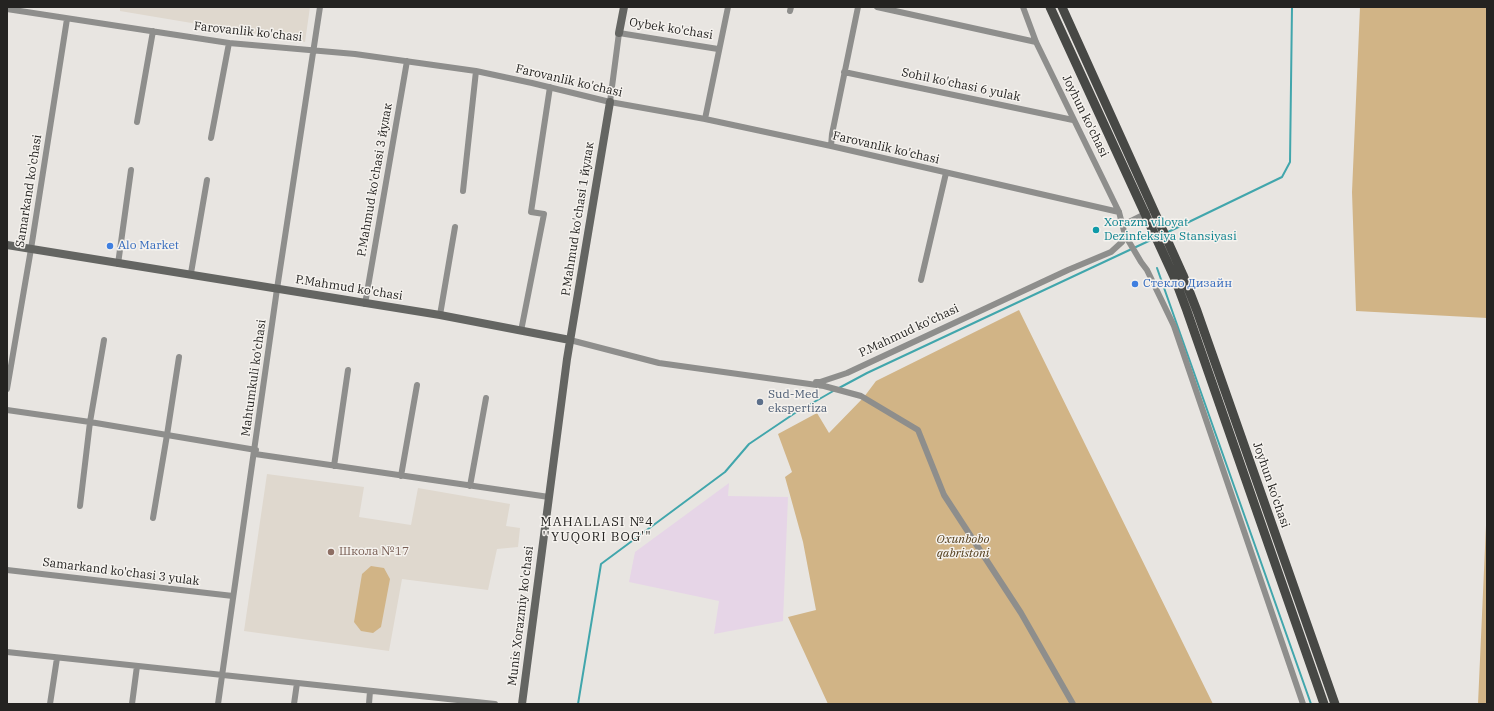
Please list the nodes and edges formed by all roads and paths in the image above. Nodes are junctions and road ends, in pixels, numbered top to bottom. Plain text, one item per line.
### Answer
1 (320, 7) edge
2 (624, 7) edge
3 (728, 7) edge
4 (858, 7) edge
5 (877, 7) edge
6 (1023, 7) edge
7 (1050, 7) edge
8 (1062, 7) edge
9 (7, 9) edge
10 (67, 19) junction
11 (153, 31) junction
12 (619, 32) junction
13 (1036, 42) junction
14 (229, 43) junction
15 (718, 49) junction
16 (314, 53) junction
17 (407, 61) junction
18 (476, 71) junction
19 (844, 72) junction
20 (550, 87) junction
21 (610, 102) junction
22 (705, 119) junction
23 (1074, 120) junction
24 (136, 122) dead end
25 (211, 138) dead end
26 (831, 146) junction
27 (132, 170) dead end
28 (946, 173) junction
29 (207, 180) dead end
30 (463, 191) dead end
31 (1119, 212) junction
32 (1155, 213) junction
33 (1145, 218) junction
34 (1123, 225) junction
35 (455, 227) dead end
36 (1125, 235) junction
37 (7, 245) edge
38 (31, 249) junction
39 (118, 264) junction
40 (189, 275) junction
41 (921, 280) dead end
42 (278, 289) junction
43 (365, 304) junction
44 (440, 315) junction
45 (521, 331) junction
46 (104, 340) dead end
47 (570, 340) junction
48 (178, 357) dead end
49 (684, 367) junction
50 (348, 370) dead end
51 (418, 385) dead end
52 (7, 389) edge
53 (486, 398) dead end
54 (7, 410) edge
55 (90, 422) junction
56 (167, 435) junction
57 (255, 452) junction
58 (334, 466) junction
59 (401, 476) junction
60 (470, 486) junction
61 (549, 497) junction
62 (80, 506) dead end
63 (153, 518) dead end
64 (7, 570) edge
65 (233, 596) junction
66 (7, 652) edge
67 (57, 658) junction
68 (137, 666) junction
69 (222, 674) junction
70 (297, 683) junction
71 (370, 691) junction
72 (442, 701) edge
73 (50, 704) edge
74 (132, 704) edge
75 (218, 704) edge
76 (294, 704) edge
77 (369, 704) edge
78 (495, 704) edge
79 (522, 704) edge
80 (1073, 704) edge
81 (1303, 704) edge
82 (1324, 704) edge
83 (1335, 704) edge

1 - 16 street, Mahtumkuli ko'chasi
2 - 12 street, Oybek ko'chasi
3 - 15 street
4 - 19 street
5 - 13 street
6 - 13 street, Joyhun ko'chasi
7 - 33 main road, Joyhun ko'chasi
8 - 32 main road, Joyhun ko'chasi
9 - 10 street, Farovanlik ko'chasi
10 - 11 street, Farovanlik ko'chasi
10 - 38 street, Samarkand ko'chasi
11 - 14 street, Farovanlik ko'chasi
11 - 24 street
12 - 15 street, Oybek ko'chasi
12 - 21 street, Oybek ko'chasi
13 - 23 street, Joyhun ko'chasi
14 - 16 street, Farovanlik ko'chasi
14 - 25 street
15 - 22 street
16 - 17 street, Farovanlik ko'chasi
16 - 42 street, Mahtumkuli ko'chasi
17 - 18 street, Farovanlik ko'chasi
17 - 43 street, P.Mahmud ko'chasi 3 йулак
18 - 20 street, Farovanlik ko'chasi
18 - 30 street
19 - 23 street, Sohil ko'chasi 6 yulak
19 - 26 street
20 - 21 street, Farovanlik ko'chasi
20 - 45 street
21 - 22 street, Farovanlik ko'chasi
21 - 47 street, P.Mahmud ko'chasi 1 йулак
22 - 26 street, Farovanlik ko'chasi
23 - 31 street, Joyhun ko'chasi
26 - 28 street, Farovanlik ko'chasi
27 - 39 street
28 - 31 street, Farovanlik ko'chasi
28 - 41 street
29 - 40 street
31 - 34 street, Joyhun ko'chasi
32 - 33 street
32 - 83 main road, Joyhun ko'chasi
33 - 34 street
33 - 82 main road, Joyhun ko'chasi
34 - 36 street, Joyhun ko'chasi
35 - 44 street
36 - 49 street, P.Mahmud ko'chasi
36 - 81 street, Joyhun ko'chasi
37 - 38 street, P.Mahmud ko'chasi
38 - 39 street, P.Mahmud ko'chasi
38 - 52 street, Samarkand ko'chasi
39 - 40 street, P.Mahmud ko'chasi
40 - 42 street, P.Mahmud ko'chasi
42 - 43 street, P.Mahmud ko'chasi
42 - 57 street, Mahtumkuli ko'chasi
43 - 44 street, P.Mahmud ko'chasi
44 - 45 street, P.Mahmud ko'chasi
45 - 47 street, P.Mahmud ko'chasi
46 - 55 street
47 - 49 street, P.Mahmud ko'chasi
47 - 61 street, Munis Xorazmiy ko'chasi
48 - 56 street
49 - 80 street, P.Mahmud ko'chasi
50 - 58 street
51 - 59 street
53 - 60 street
54 - 55 street
55 - 56 street
55 - 62 street
56 - 57 street
56 - 63 street
57 - 58 street
57 - 65 street, Mahtumkuli ko'chasi
58 - 59 street
59 - 60 street
60 - 61 street
61 - 79 street, Munis Xorazmiy ko'chasi
64 - 65 street, Samarkand ko'chasi 3 yulak
65 - 69 street, Mahtumkuli ko'chasi
66 - 67 street
67 - 68 street
67 - 73 street
68 - 69 street
68 - 74 street
69 - 70 street
69 - 75 street, Mahtumkuli ko'chasi
70 - 71 street
70 - 76 street
71 - 72 street
71 - 77 street
72 - 78 street

